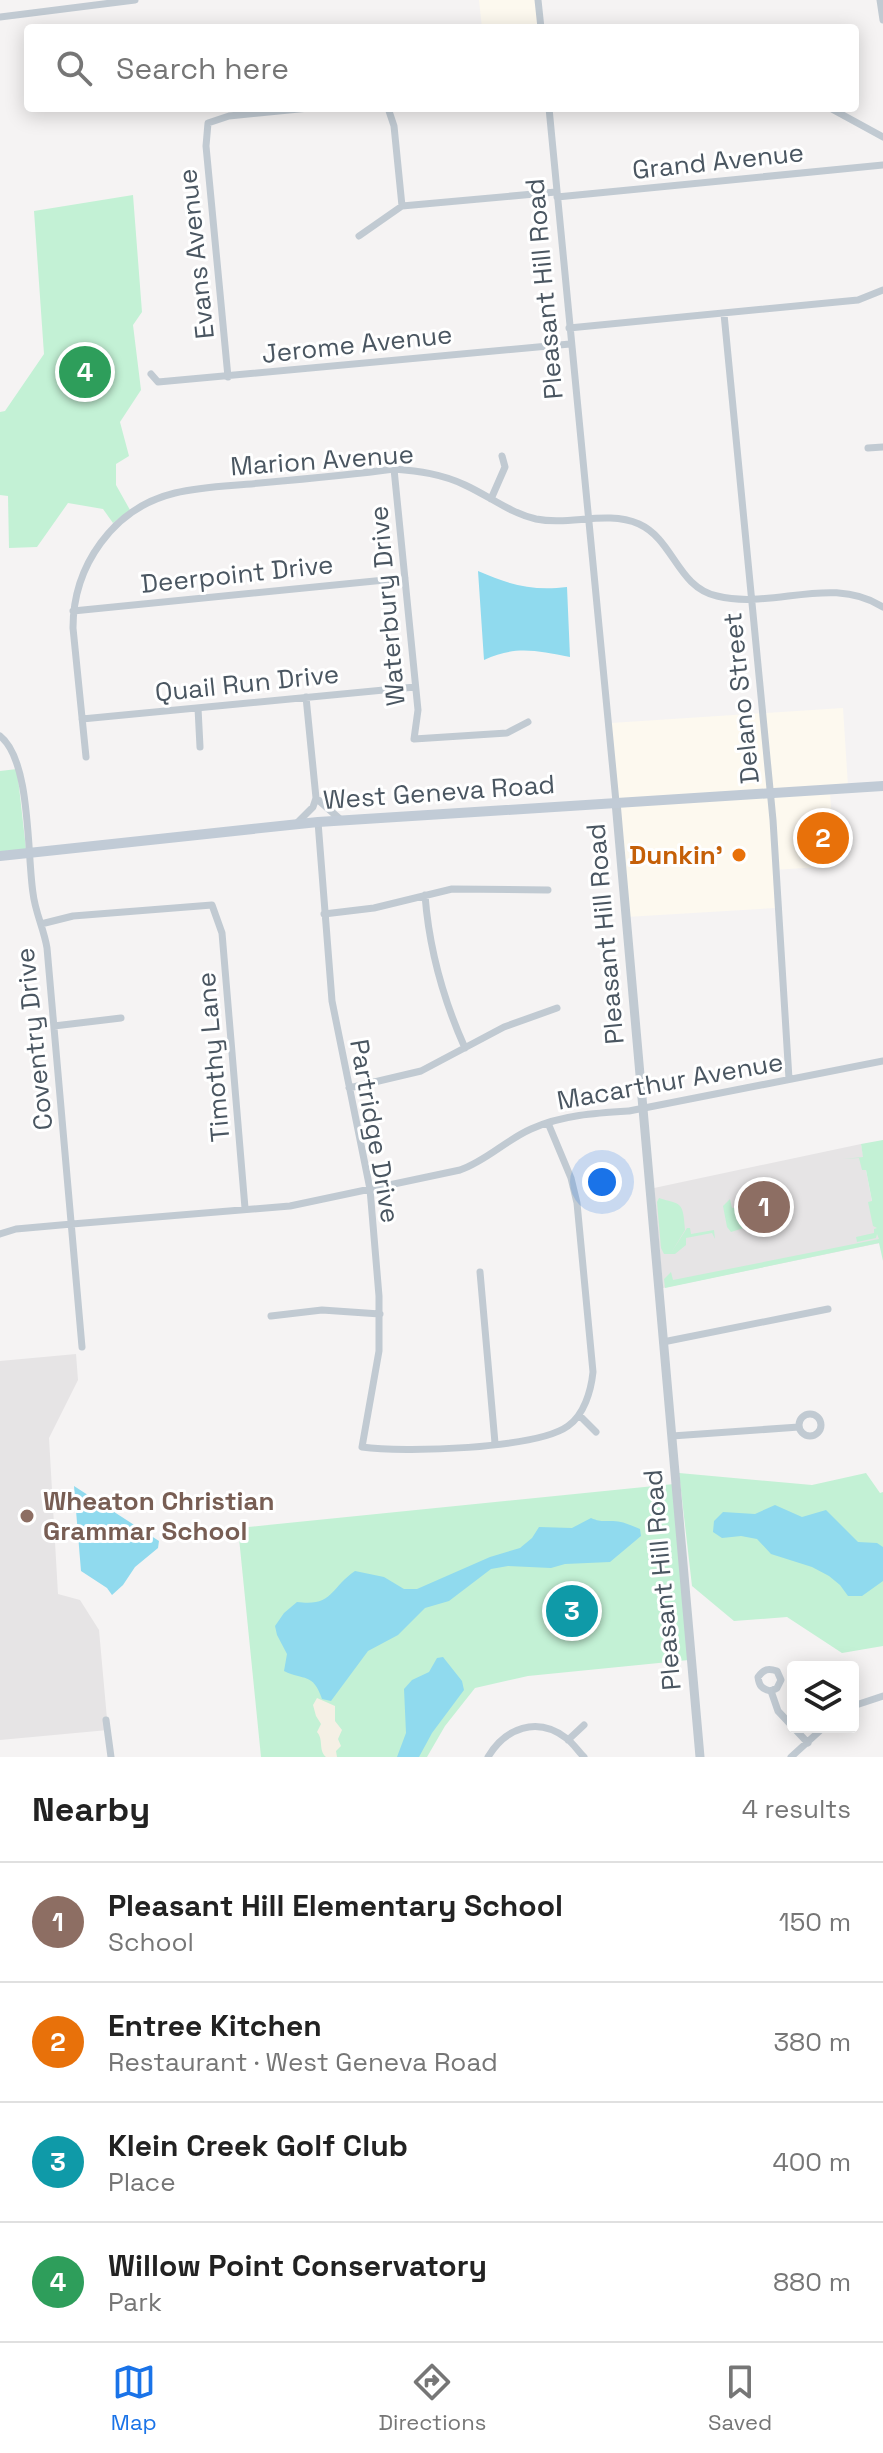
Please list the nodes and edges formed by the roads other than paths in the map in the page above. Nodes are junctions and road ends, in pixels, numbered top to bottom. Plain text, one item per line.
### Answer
1 (135, 0) edge
2 (538, 0) edge
3 (880, 0) edge
4 (0, 17) edge
5 (883, 20) edge
6 (541, 24) edge
7 (269, 112) edge
8 (389, 112) edge
9 (549, 112) edge
10 (837, 112) edge
11 (883, 137) edge
12 (883, 165) edge
13 (557, 194) junction
14 (402, 206) junction
15 (359, 236) dead end
16 (883, 290) edge
17 (724, 314) junction
18 (569, 328) junction
19 (570, 344) junction
20 (151, 374) dead end
21 (228, 377) junction
22 (883, 447) edge
23 (868, 448) dead end
24 (502, 456) dead end
25 (394, 469) junction
26 (491, 499) junction
27 (587, 519) junction
28 (405, 578) junction
29 (751, 599) junction
30 (883, 607) edge
31 (73, 611) junction
32 (415, 687) junction
33 (306, 697) junction
34 (198, 708) junction
35 (82, 719) junction
36 (528, 722) dead end
37 (0, 736) edge
38 (200, 747) dead end
39 (86, 757) dead end
40 (883, 786) edge
41 (770, 793) junction
42 (316, 798) junction
43 (616, 802) junction
44 (342, 821) junction
45 (318, 822) junction
46 (296, 824) junction
47 (28, 853) junction
48 (0, 856) edge
49 (548, 890) dead end
50 (425, 895) junction
51 (324, 914) junction
52 (41, 924) junction
53 (557, 1008) dead end
54 (121, 1018) dead end
55 (54, 1026) junction
56 (465, 1048) junction
57 (883, 1061) edge
58 (789, 1079) junction
59 (349, 1088) junction
60 (643, 1107) junction
61 (548, 1123) junction
62 (370, 1189) junction
63 (245, 1208) junction
64 (72, 1224) junction
65 (0, 1234) edge
66 (480, 1272) dead end
67 (828, 1309) dead end
68 (380, 1314) junction
69 (271, 1316) dead end
70 (663, 1342) junction
71 (82, 1347) dead end
72 (579, 1415) junction
73 (799, 1427) dead end
74 (596, 1432) dead end
75 (672, 1436) junction
76 (495, 1443) junction
77 (771, 1691) dead end
78 (883, 1696) edge
79 (859, 1704) edge
80 (106, 1720) dead end
81 (584, 1725) dead end
82 (818, 1733) edge
83 (568, 1740) junction
84 (808, 1743) junction
85 (111, 1757) edge
86 (488, 1757) edge
87 (584, 1757) edge
88 (700, 1757) edge
89 (791, 1757) edge

1 - 4 street
2 - 6 street
3 - 5 street
7 - 21 street, Evans Avenue
8 - 14 street
9 - 13 street, Pleasant Hill Road
10 - 11 street
12 - 13 street, Grand Avenue
13 - 14 street, Grand Avenue
13 - 18 street, Pleasant Hill Road
14 - 15 street, Grand Avenue
16 - 17 street
17 - 18 street
17 - 29 street, Delano Street
18 - 19 street, Pleasant Hill Road
19 - 21 street, Jerome Avenue
19 - 27 street, Pleasant Hill Road
20 - 21 street, Jerome Avenue
22 - 23 street
24 - 26 street
25 - 26 street, Marion Avenue
25 - 28 street, Waterbury Drive
25 - 31 street, Marion Avenue
26 - 27 street, Marion Avenue
27 - 29 street, Marion Avenue
27 - 43 street, Pleasant Hill Road
28 - 31 street, Deerpoint Drive
28 - 32 street, Waterbury Drive
29 - 30 street, Marion Avenue
29 - 41 street, Delano Street
31 - 35 street, Marion Avenue
32 - 33 street, Quail Run Drive
32 - 36 street, Waterbury Drive
33 - 34 street, Quail Run Drive
33 - 42 street
34 - 35 street, Quail Run Drive
34 - 38 street
35 - 39 street, Marion Avenue
37 - 47 street, Coventry Drive
40 - 41 main road, West Geneva Road
41 - 43 main road, West Geneva Road
41 - 58 street, Delano Street
42 - 44 street
42 - 46 street
43 - 44 main road, West Geneva Road
43 - 60 street, Pleasant Hill Road
44 - 45 main road, West Geneva Road
45 - 46 main road, West Geneva Road
45 - 51 street, Partridge Drive
46 - 47 main road, West Geneva Road
47 - 48 main road, West Geneva Road
47 - 52 street, Coventry Drive
49 - 50 street
50 - 51 street
50 - 56 street
51 - 59 street, Partridge Drive
52 - 55 street, Coventry Drive
52 - 63 street, Timothy Lane
53 - 56 street
54 - 55 street
55 - 64 street, Coventry Drive
56 - 59 street
57 - 58 street, Macarthur Avenue
58 - 60 street, Macarthur Avenue
59 - 62 street, Partridge Drive
60 - 61 street, Macarthur Avenue
60 - 70 street, Pleasant Hill Road
61 - 62 street, Macarthur Avenue
61 - 72 street
62 - 63 street, Macarthur Avenue
62 - 68 street, Partridge Drive
63 - 64 street, Macarthur Avenue
64 - 65 street, Macarthur Avenue
64 - 71 street, Coventry Drive
66 - 76 street
67 - 70 street
68 - 69 street
68 - 76 street, Partridge Drive
70 - 75 street, Pleasant Hill Road
72 - 74 street
72 - 76 street
73 - 75 street
75 - 88 street, Pleasant Hill Road
77 - 84 street
78 - 79 street
80 - 85 street
81 - 83 street
82 - 84 street
83 - 86 street
83 - 87 street
84 - 89 street

